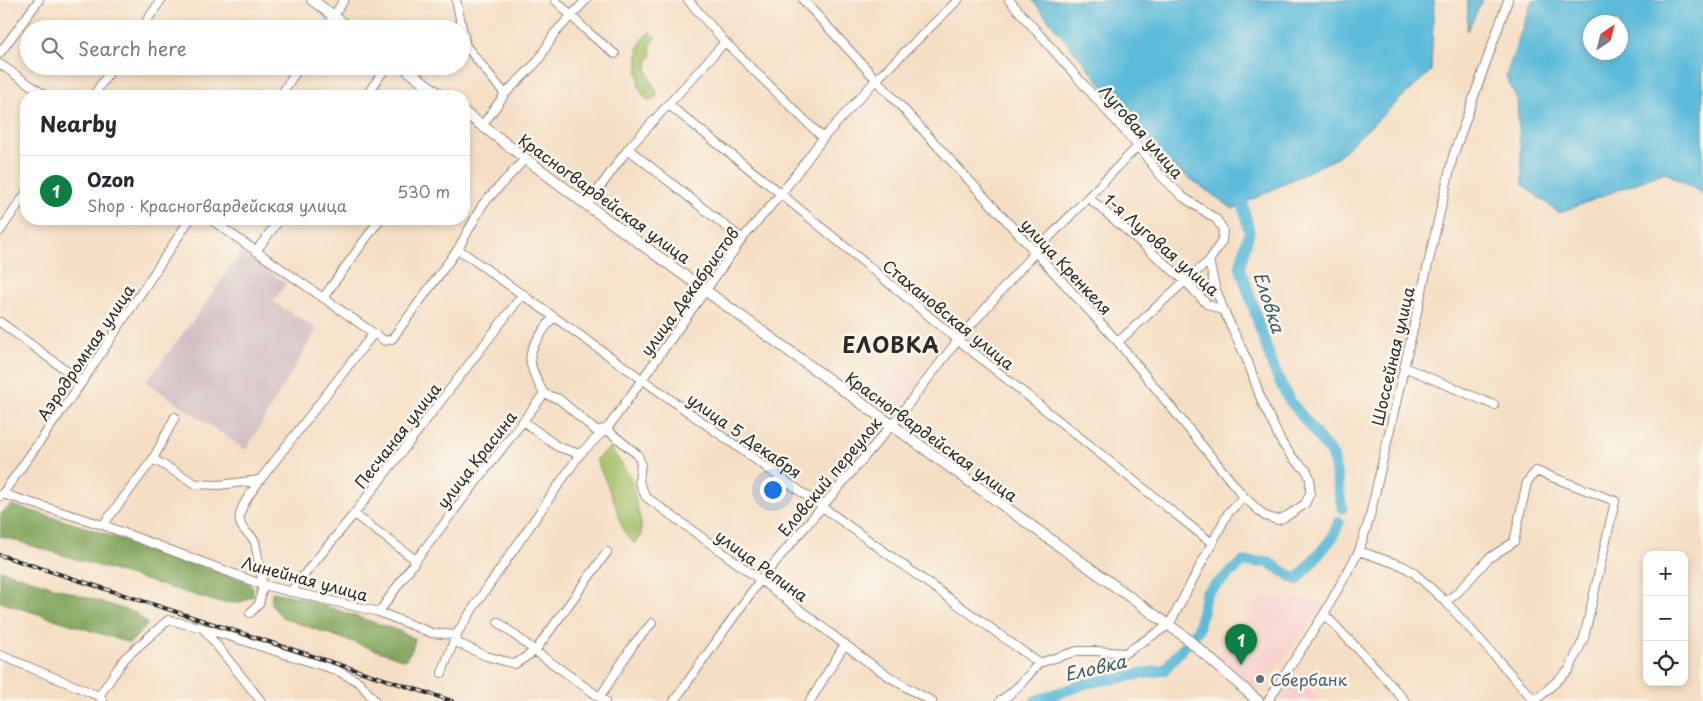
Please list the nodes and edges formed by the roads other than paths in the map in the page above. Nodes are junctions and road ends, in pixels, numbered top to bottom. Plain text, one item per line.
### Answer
1 (39, 0) edge
2 (161, 0) edge
3 (312, 0) edge
4 (344, 0) edge
5 (456, 0) edge
6 (555, 0) edge
7 (586, 0) edge
8 (688, 0) edge
9 (803, 0) edge
10 (958, 0) edge
11 (1009, 0) edge
12 (1508, 0) edge
13 (572, 15) junction
14 (334, 16) junction
15 (24, 20) edge
16 (147, 20) edge
17 (331, 20) edge
18 (339, 20) edge
19 (460, 20) edge
20 (20, 26) edge
21 (725, 42) junction
22 (470, 51) edge
23 (0, 53) edge
24 (615, 54) dead end
25 (0, 64) edge
26 (108, 75) edge
27 (294, 75) edge
28 (381, 75) edge
29 (414, 75) edge
30 (876, 80) junction
31 (37, 90) edge
32 (97, 90) edge
33 (284, 90) edge
34 (370, 90) edge
35 (434, 90) edge
36 (505, 94) junction
37 (669, 105) junction
38 (470, 117) edge
39 (482, 126) junction
40 (822, 138) junction
41 (1138, 146) junction
42 (628, 149) junction
43 (524, 159) junction
44 (781, 194) junction
45 (1088, 197) junction
46 (20, 202) edge
47 (587, 205) junction
48 (186, 225) edge
49 (219, 225) edge
50 (276, 225) edge
51 (376, 225) edge
52 (0, 231) edge
53 (742, 239) junction
54 (458, 249) junction
55 (256, 251) junction
56 (1035, 252) junction
57 (1209, 261) junction
58 (1185, 280) junction
59 (705, 290) junction
60 (523, 294) junction
61 (323, 298) junction
62 (1224, 311) junction
63 (553, 317) junction
64 (0, 322) edge
65 (373, 334) junction
66 (958, 340) junction
67 (1118, 342) junction
68 (1404, 367) junction
69 (642, 379) junction
70 (82, 382) junction
71 (544, 394) junction
72 (1494, 405) dead end
73 (175, 417) dead end
74 (523, 421) junction
75 (891, 425) junction
76 (606, 429) junction
77 (580, 454) junction
78 (153, 459) junction
79 (260, 480) junction
80 (1310, 494) joint
81 (2, 496) edge
82 (1244, 497) junction
83 (822, 506) junction
84 (354, 514) junction
85 (103, 526) junction
86 (1213, 544) junction
87 (1359, 551) junction
88 (607, 552) dead end
89 (416, 560) junction
90 (760, 580) junction
91 (263, 585) junction
92 (290, 592) junction
93 (1446, 602) junction
94 (379, 612) junction
95 (250, 613) dead end
96 (1324, 614) junction
97 (498, 622) dead end
98 (652, 623) dead end
99 (1169, 625) junction
100 (203, 628) junction
101 (456, 635) junction
102 (845, 644) junction
103 (534, 651) junction
104 (0, 655) edge
105 (1039, 663) junction
106 (442, 673) dead end
107 (101, 699) edge
108 (602, 699) edge
109 (261, 701) edge
110 (375, 701) edge
111 (674, 701) edge
112 (810, 701) edge
113 (932, 701) edge
114 (1000, 701) edge
115 (1258, 701) edge
116 (1268, 701) edge
117 (1405, 701) edge
118 (1535, 701) edge

1 - 15 street
2 - 16 street
3 - 14 main road
4 - 14 street
5 - 19 street
6 - 13 street
7 - 13 street
8 - 21 street
9 - 30 street, улица Кренкеля
10 - 30 street, улица Декабристов
11 - 41 street, Луговая улица
12 - 68 street, Шоссейная улица
13 - 24 street
13 - 36 street
14 - 17 street
14 - 18 main road
20 - 23 street
21 - 37 street
21 - 40 street
22 - 36 street
25 - 31 street
26 - 32 street
27 - 33 street
28 - 34 street
29 - 35 main road
30 - 40 street, улица Декабристов
30 - 56 street, улица Кренкеля
36 - 39 street
37 - 42 street
37 - 44 street, Стахановская улица
38 - 39 main road, Красногвардейская улица
39 - 43 main road, Красногвардейская улица
40 - 44 street, улица Декабристов
41 - 45 street, Еловский переулок
41 - 57 street, Луговая улица
42 - 47 street
42 - 53 street
43 - 47 main road, Красногвардейская улица
43 - 54 street
44 - 53 street, улица Декабристов
44 - 66 street, Стахановская улица
45 - 56 street, Еловский переулок
45 - 58 street, 1-я Луговая улица
46 - 52 street
47 - 59 main road, Красногвардейская улица
48 - 70 street, Аэродромная улица
49 - 55 street
50 - 55 street
51 - 61 street
53 - 59 street, улица Декабристов
54 - 60 street, улица 5 Декабря
54 - 65 street
55 - 61 street
56 - 66 street, Еловский переулок
56 - 67 street, улица Кренкеля
57 - 58 street
57 - 62 street
58 - 62 street, 1-я Луговая улица
58 - 67 street
59 - 69 street, улица Декабристов
59 - 75 main road, Красногвардейская улица
60 - 63 street, улица 5 Декабря
60 - 84 street, Песчаная улица
61 - 65 street
62 - 80 street, 1-я Луговая улица
63 - 69 street, улица 5 Декабря
63 - 71 street
64 - 70 street
65 - 79 street
66 - 75 street, Еловский переулок
66 - 86 street, Стахановская улица
67 - 82 street, улица Кренкеля
68 - 72 street
68 - 87 street, Шоссейная улица
69 - 76 street, улица Декабристов
69 - 83 street, улица 5 Декабря
70 - 81 street, Аэродромная улица
71 - 74 street, улица Красина
71 - 76 street, улица Репина
73 - 78 street
74 - 77 street
74 - 89 street, улица Красина
75 - 83 street, Еловский переулок
75 - 99 main road, Красногвардейская улица
76 - 77 street, улица Декабристов
76 - 90 street, улица Репина
77 - 101 street, улица Декабристов
78 - 79 street
78 - 85 street
79 - 91 street
80 - 82 street, улица Кренкеля
81 - 85 street, Линейная улица
82 - 86 street
83 - 90 street, Еловский переулок
83 - 105 street, улица 5 Декабря
84 - 89 street
84 - 92 street, Песчаная улица
85 - 91 street, Линейная улица
86 - 99 street
87 - 93 street
87 - 96 street, Шоссейная улица
88 - 103 street
89 - 94 street, улица Красина
90 - 102 street, улица Репина
90 - 111 street, Еловский переулок
91 - 92 street, Линейная улица
91 - 95 street
92 - 94 street, Линейная улица
93 - 118 street
93 - 118 street
94 - 101 street, Линейная улица
96 - 116 street, Шоссейная улица
96 - 117 street
97 - 103 street
98 - 108 street
99 - 105 street
99 - 115 main road, Красногвардейская улица
100 - 107 street
100 - 109 street
100 - 110 street
101 - 103 street
101 - 106 street, улица Декабристов
102 - 112 street
102 - 113 street, улица Репина
103 - 108 street
104 - 107 street
105 - 114 street

